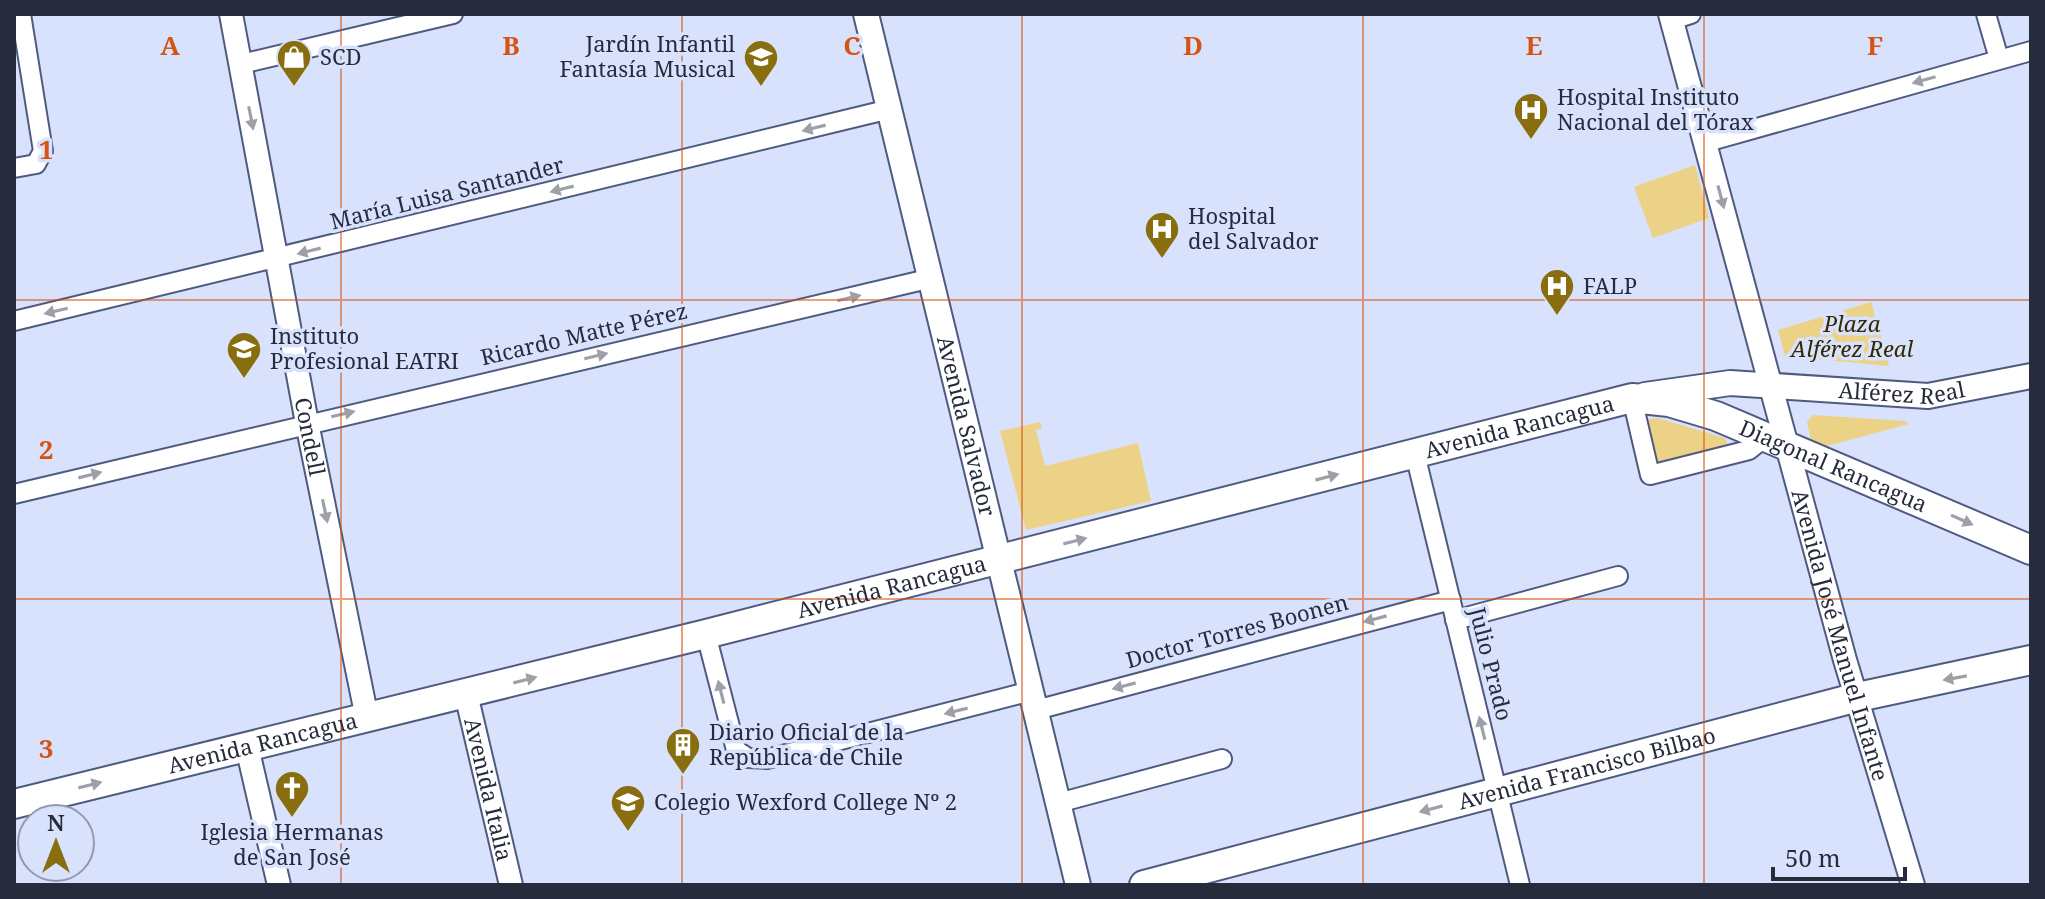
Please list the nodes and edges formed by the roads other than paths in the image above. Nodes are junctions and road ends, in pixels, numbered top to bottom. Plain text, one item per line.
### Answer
1 (21, 14) edge
2 (231, 14) edge
3 (866, 14) edge
4 (1986, 14) edge
5 (441, 15) edge
6 (1678, 16) edge
7 (2031, 51) edge
8 (1999, 59) junction
9 (241, 64) junction
10 (890, 109) junction
11 (1707, 142) junction
12 (14, 168) edge
13 (277, 259) junction
14 (932, 278) junction
15 (14, 321) edge
16 (2031, 376) edge
17 (1770, 384) junction
18 (1632, 398) junction
19 (307, 423) junction
20 (1776, 441) junction
21 (1415, 454) junction
22 (14, 494) edge
23 (2031, 550) edge
24 (1000, 560) junction
25 (1618, 576) dead end
26 (1451, 600) junction
27 (1455, 620) junction
28 (706, 634) junction
29 (2031, 660) edge
30 (466, 694) junction
31 (1858, 697) junction
32 (1034, 701) junction
33 (367, 718) junction
34 (247, 747) junction
35 (1222, 759) dead end
36 (1498, 792) junction
37 (1058, 803) junction
38 (14, 804) edge
39 (279, 885) edge
40 (511, 885) edge
41 (1078, 885) edge
42 (1144, 885) edge
43 (1520, 885) edge
44 (1913, 885) edge

1 - 12 street
2 - 9 street, Condell
3 - 10 main road, Avenida Salvador
4 - 8 street
5 - 9 street
6 - 11 street, Avenida José Manuel Infante
7 - 8 street
8 -> 11 street
9 -> 13 street, Condell
10 -> 13 street, María Luisa Santander
10 - 14 main road, Avenida Salvador
11 -> 17 street, Avenida José Manuel Infante
13 -> 15 street, María Luisa Santander
13 - 19 street, Condell
19 -> 14 street, Ricardo Matte Pérez
14 - 24 main road, Avenida Salvador
16 - 17 main road, Alférez Real
17 - 18 main road, Avenida Rancagua
17 - 20 street, Avenida José Manuel Infante
18 - 20 main road, Diagonal Rancagua
18 - 20 street
18 - 21 main road, Avenida Rancagua
22 -> 19 street, Ricardo Matte Pérez
19 -> 33 street, Condell
20 -> 23 main road, Diagonal Rancagua
20 - 31 street, Avenida José Manuel Infante
24 -> 21 main road, Avenida Rancagua
21 - 26 street, Julio Prado
24 - 28 main road, Avenida Rancagua
24 - 32 main road, Avenida Salvador
25 - 27 street
26 - 27 street, Julio Prado
26 -> 32 street, Doctor Torres Boonen
36 -> 27 street, Julio Prado
30 -> 28 main road, Avenida Rancagua
32 -> 28 street, Doctor Torres Boonen
29 -> 31 main road, Avenida Francisco Bilbao
30 - 33 main road, Avenida Rancagua
30 - 40 street, Avenida Italia
31 - 36 main road, Avenida Francisco Bilbao
31 - 44 street, Avenida José Manuel Infante
32 - 37 main road, Avenida Salvador
33 - 34 main road, Avenida Rancagua
38 -> 34 main road, Avenida Rancagua
34 - 39 street
35 - 37 street
36 -> 42 main road, Avenida Francisco Bilbao
36 - 43 street, Julio Prado
37 - 41 main road, Avenida Salvador

